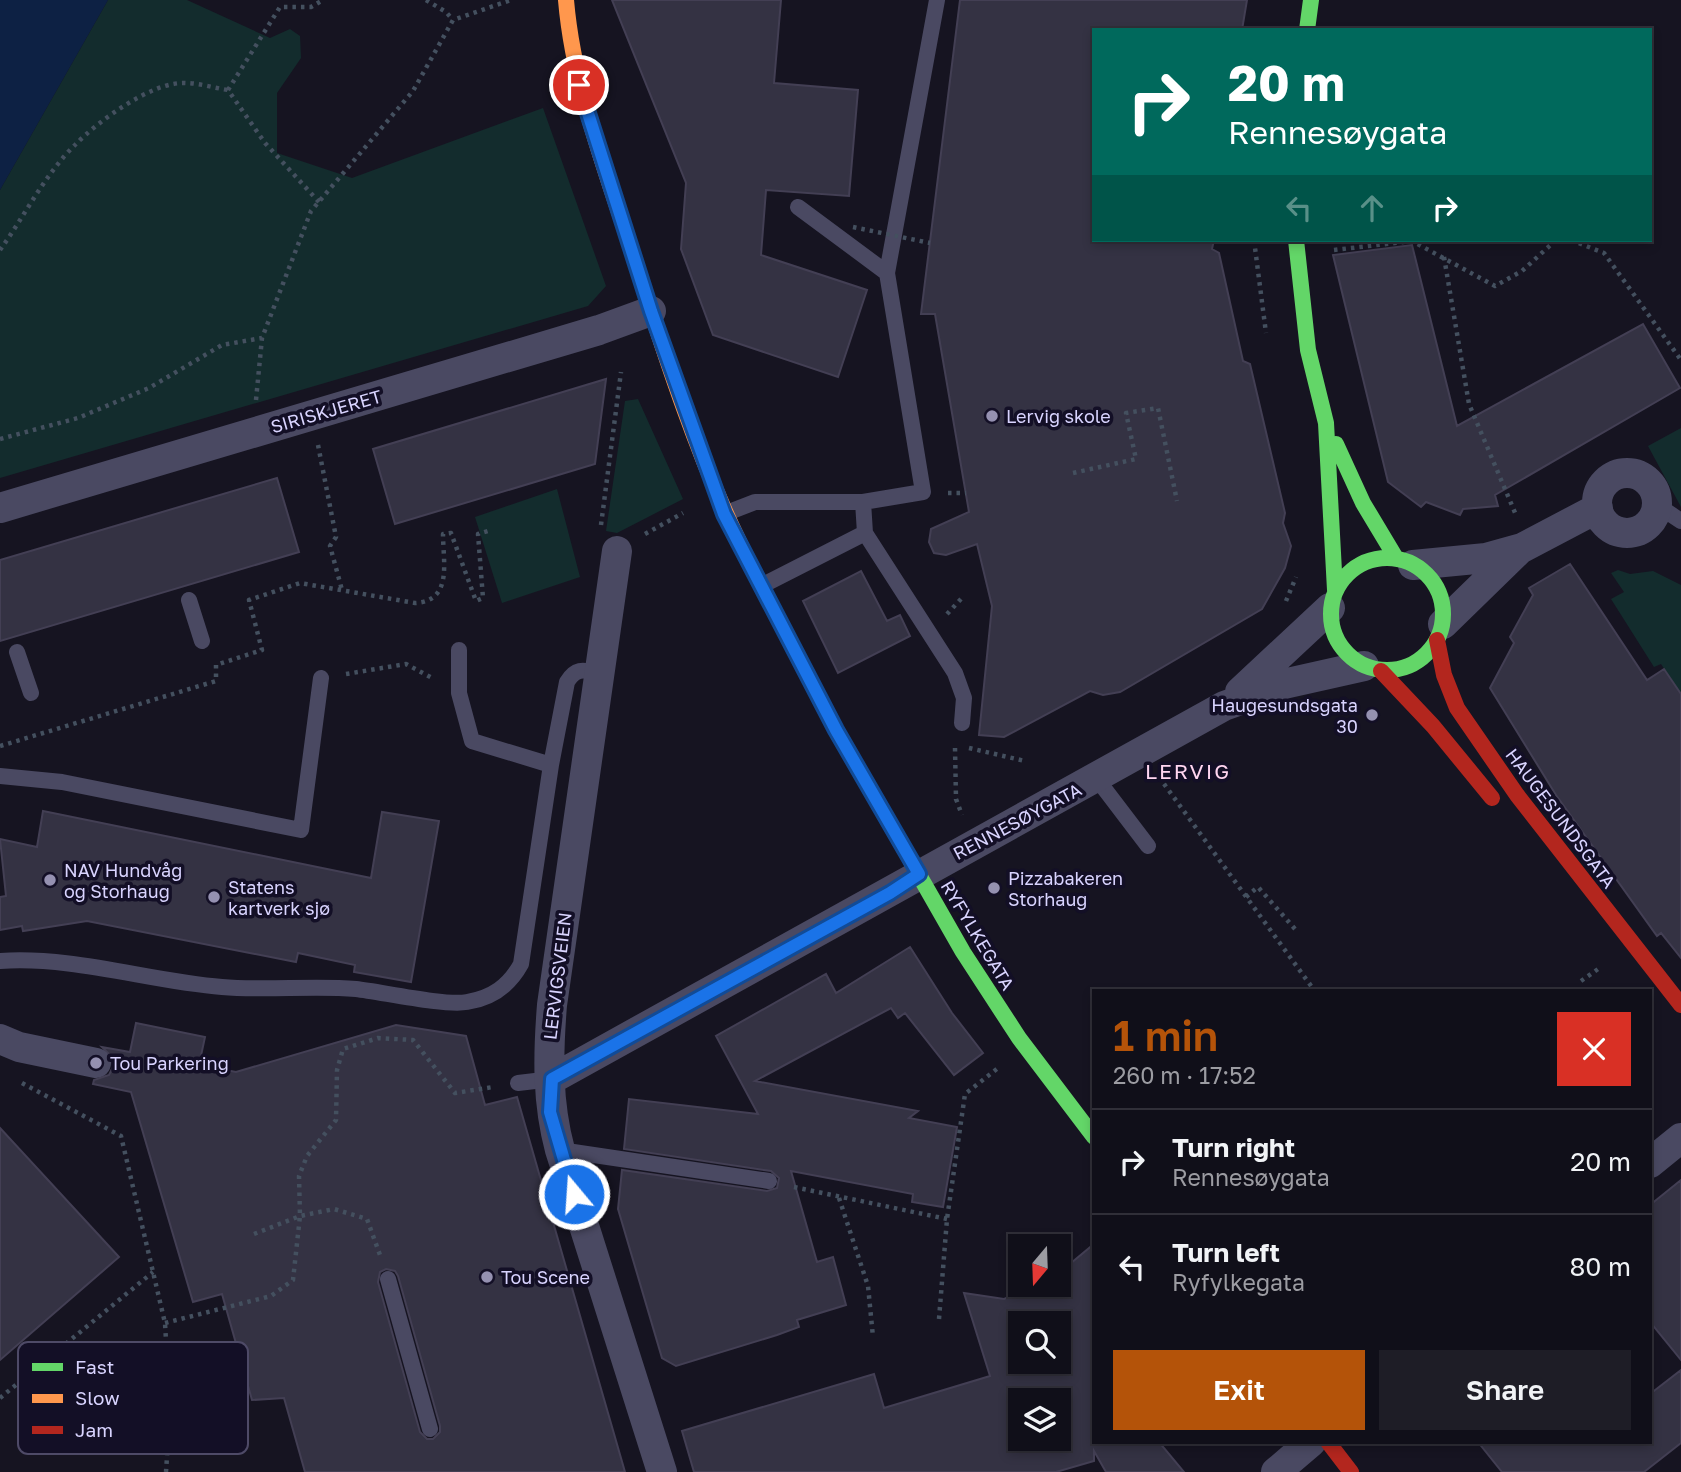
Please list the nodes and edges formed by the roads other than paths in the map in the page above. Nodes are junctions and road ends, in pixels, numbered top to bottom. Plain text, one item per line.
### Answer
1 (566, 0) edge
2 (937, 0) edge
3 (1311, 0) edge
4 (1307, 28) edge
5 (798, 206) dead end
6 (1296, 242) edge
7 (887, 273) junction
8 (651, 311) junction
9 (1326, 424) junction
10 (863, 502) junction
11 (0, 508) edge
12 (1598, 508) junction
13 (1669, 513) edge
14 (724, 514) junction
15 (865, 533) junction
16 (1519, 533) junction
17 (617, 551) road end
18 (1405, 561) junction
19 (760, 587) junction
20 (1333, 599) junction
21 (189, 600) dead end
22 (1440, 632) junction
23 (202, 641) dead end
24 (459, 650) dead end
25 (17, 652) dead end
26 (1372, 668) junction
27 (599, 673) junction
28 (321, 678) road end
29 (31, 693) dead end
30 (1224, 706) junction
31 (962, 723) dead end
32 (551, 765) junction
33 (0, 776) edge
34 (1097, 779) junction
35 (1501, 810) dead end
36 (1148, 846) dead end
37 (919, 874) junction
38 (0, 961) edge
39 (1681, 1005) edge
40 (0, 1039) edge
41 (96, 1063) dead end
42 (552, 1079) junction
43 (518, 1083) road end
44 (1092, 1135) edge
45 (1681, 1138) edge
46 (560, 1150) junction
47 (1652, 1161) edge
48 (769, 1181) road end
49 (388, 1279) road end
50 (430, 1429) dead end
51 (1309, 1444) edge
52 (1330, 1444) edge
53 (662, 1472) edge
54 (1276, 1472) edge
55 (1351, 1472) edge

1 - 8 main road, RYFYLKEGATA
2 - 7 lane
3 - 4 main road
5 - 7 lane
6 - 9 main road
7 - 10 lane
8 - 11 street, SIRISKJERET
8 - 14 main road, RYFYLKEGATA
9 - 18 main road
9 - 20 main road
10 - 14 lane
10 - 15 lane
12 - 13 street
12 - 13 street
12 - 16 street
14 - 19 main road, RYFYLKEGATA
15 - 19 lane
15 - 31 lane
16 - 18 street
16 - 22 street
17 - 27 street, LERVIGSVEIEN
18 - 20 main road
18 - 22 main road
19 - 37 main road, RYFYLKEGATA
20 - 26 main road
20 - 30 street, RENNESØYGATA
21 - 23 lane
22 - 26 main road
22 - 39 main road, HAUGESUNDSGATA
24 - 32 lane
25 - 29 lane
26 - 30 street, RENNESØYGATA
26 - 35 main road
27 - 32 lane
27 - 42 street, LERVIGSVEIEN
28 - 33 lane
30 - 34 street, RENNESØYGATA
32 - 38 lane
34 - 36 lane
34 - 37 street, RENNESØYGATA
37 - 42 street, RENNESØYGATA
37 - 44 main road, RYFYLKEGATA
40 - 41 street
42 - 43 lane
42 - 46 street, LERVIGSVEIEN
45 - 47 street
46 - 48 lane
46 - 53 street, LERVIGSVEIEN
49 - 50 lane
51 - 54 street
52 - 55 main road

